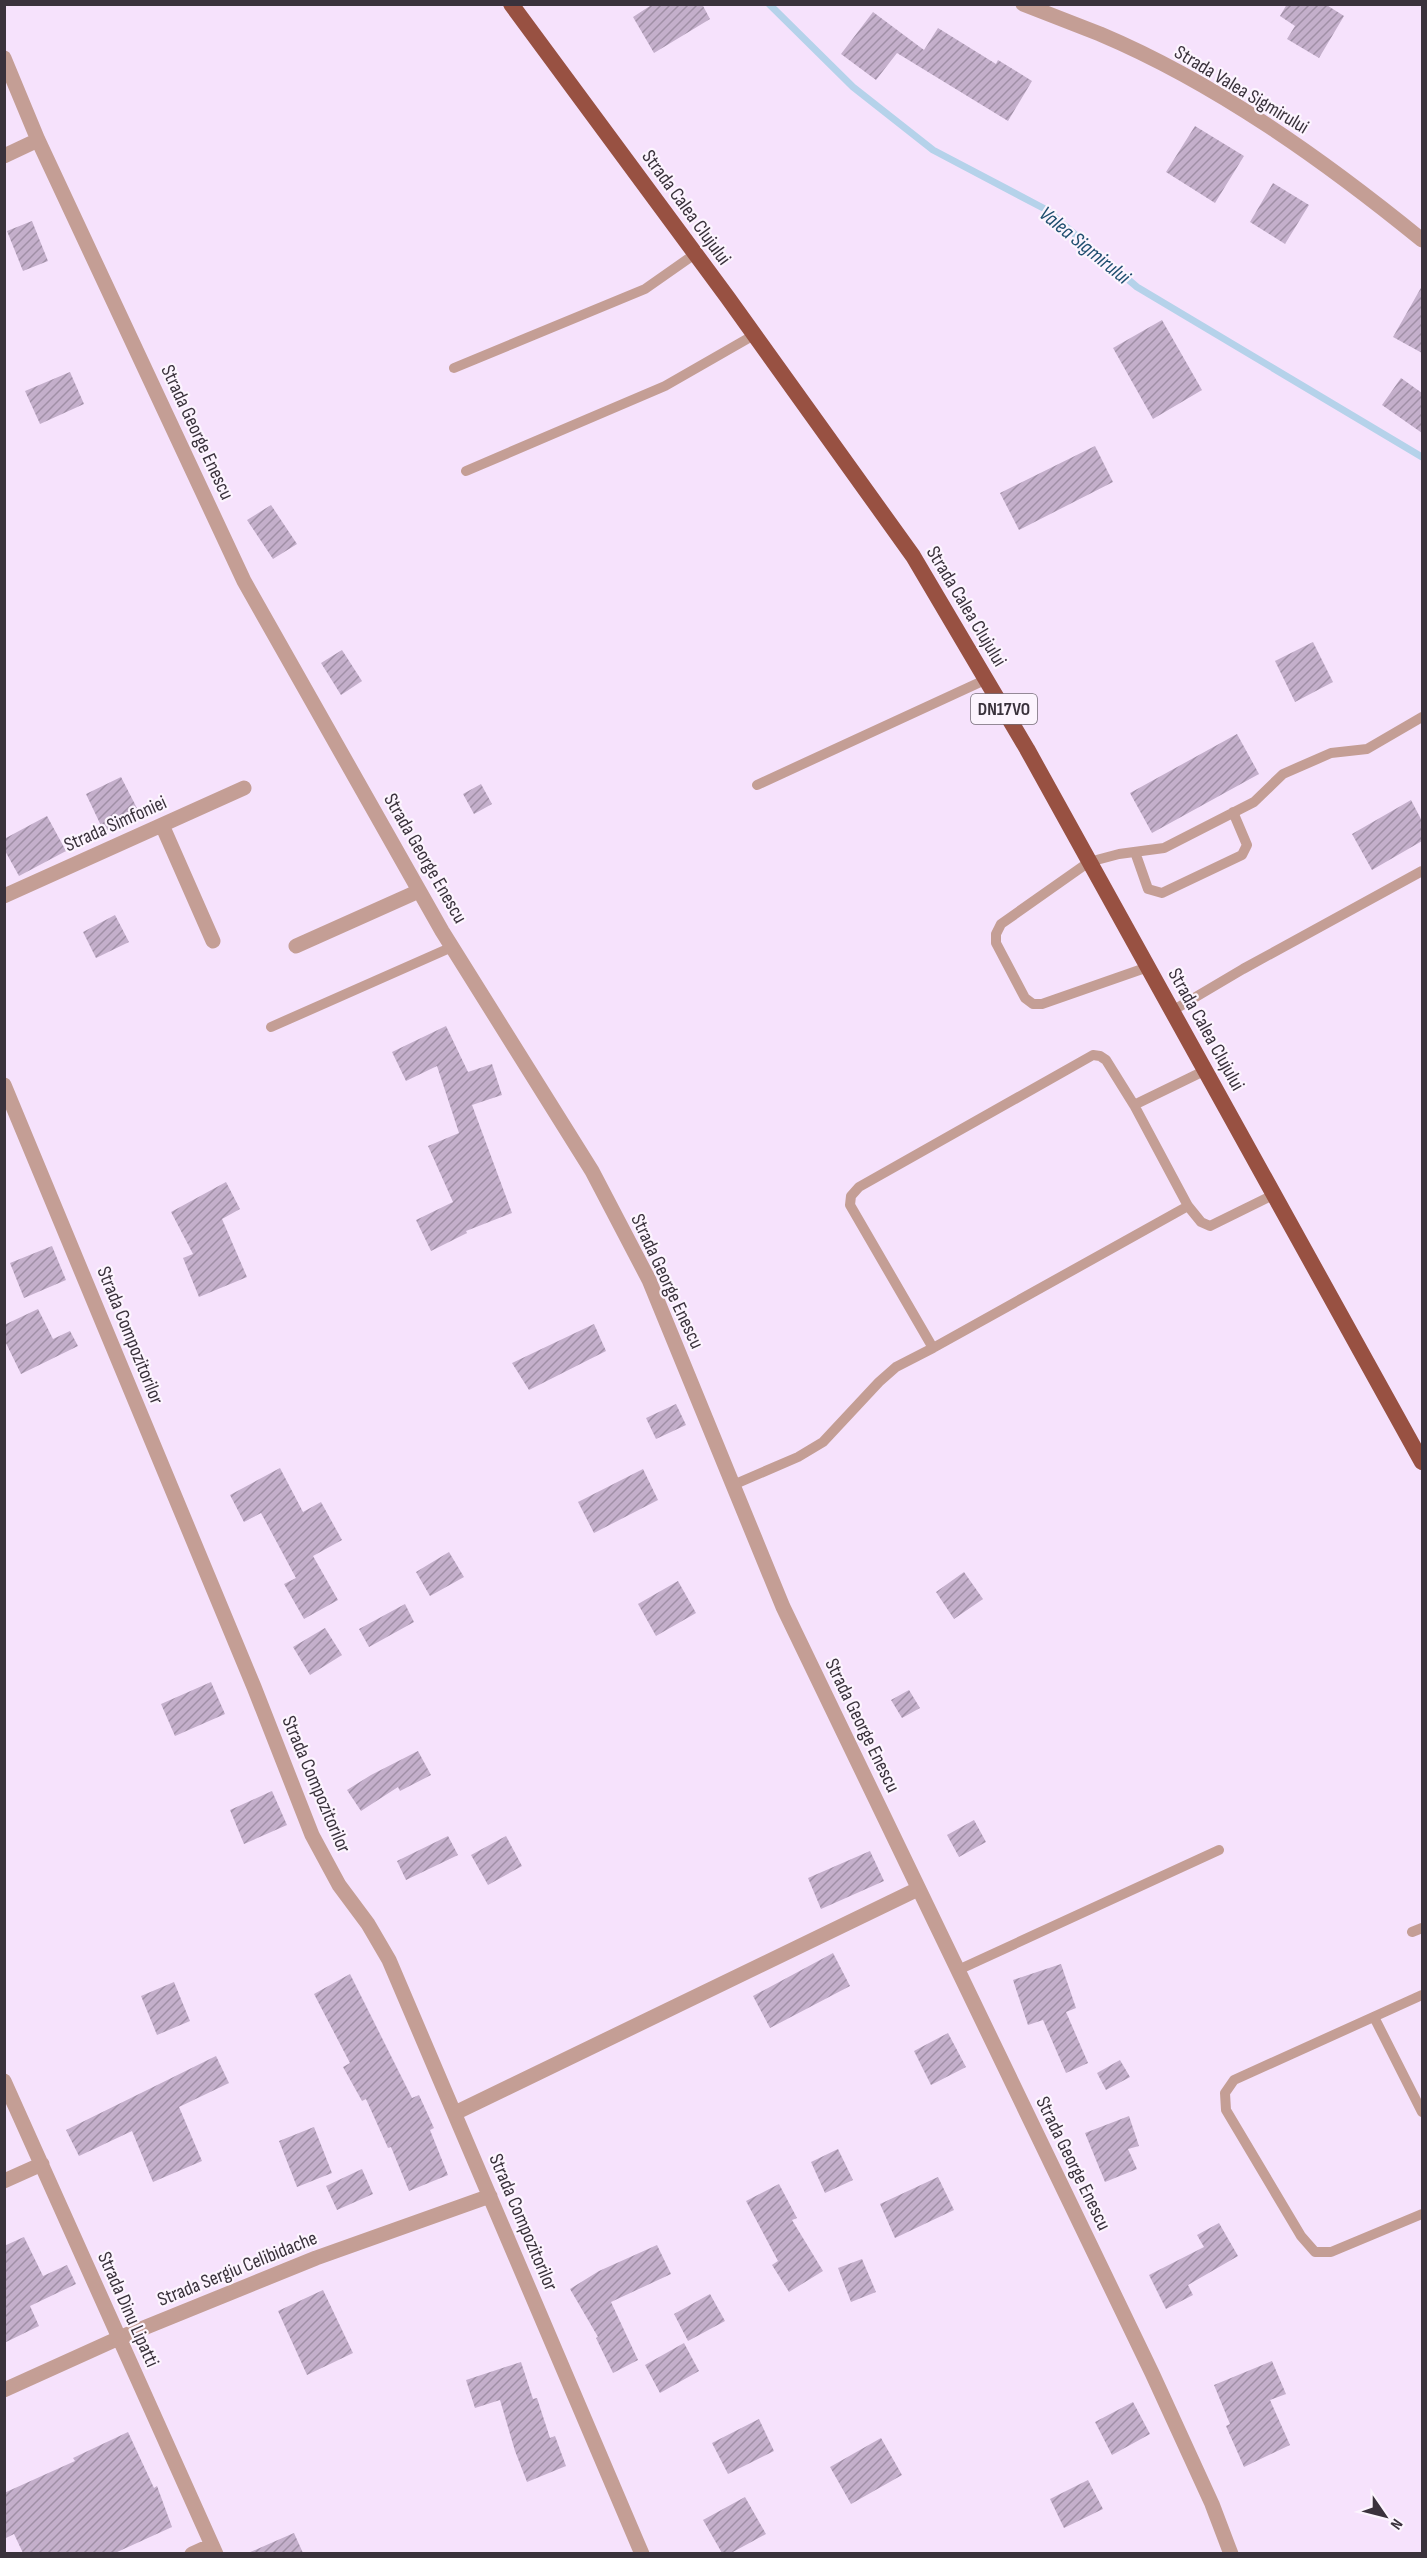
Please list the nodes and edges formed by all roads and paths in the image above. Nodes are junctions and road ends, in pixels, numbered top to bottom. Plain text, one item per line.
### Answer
1 (511, 4) edge
2 (1023, 4) edge
3 (4, 58) edge
4 (38, 140) junction
5 (4, 156) edge
6 (1422, 240) edge
7 (695, 254) junction
8 (754, 334) junction
9 (454, 368) dead end
10 (466, 471) dead end
11 (987, 679) junction
12 (1422, 717) edge
13 (757, 785) dead end
14 (244, 788) dead end
15 (1233, 812) junction
16 (162, 825) junction
17 (1135, 852) junction
18 (1089, 862) junction
19 (1422, 871) edge
20 (419, 891) junction
21 (4, 896) edge
22 (213, 941) dead end
23 (296, 946) dead end
24 (452, 947) junction
25 (1148, 967) junction
26 (1172, 1011) junction
27 (271, 1027) dead end
28 (1206, 1070) junction
29 (4, 1085) edge
30 (1134, 1105) junction
31 (1275, 1194) junction
32 (1188, 1206) junction
33 (933, 1348) junction
34 (1422, 1461) edge
35 (733, 1485) junction
36 (1219, 1850) dead end
37 (918, 1889) junction
38 (958, 1970) junction
39 (1422, 1995) edge
40 (1374, 2017) junction
41 (4, 2081) edge
42 (1422, 2112) edge
43 (455, 2113) junction
44 (42, 2164) junction
45 (4, 2181) edge
46 (490, 2196) junction
47 (1422, 2214) edge
48 (119, 2338) junction
49 (4, 2390) edge
50 (214, 2549) edge
51 (192, 2553) edge
52 (642, 2553) edge
53 (1231, 2553) edge

1 - 7 highway, Strada Calea Clujului / DN17VO
2 - 6 street, Strada Valea Sigmirului
3 - 4 street, Strada George Enescu
4 - 5 street
4 - 20 street, Strada George Enescu
7 - 8 highway, Strada Calea Clujului / DN17VO
7 - 9 lane
8 - 10 lane
8 - 11 highway, Strada Calea Clujului / DN17VO
11 - 13 lane
11 - 18 highway, Strada Calea Clujului / DN17VO
12 - 15 lane
14 - 16 street, Strada Simfoniei
15 - 17 lane
15 - 17 lane
16 - 21 street, Strada Simfoniei
16 - 22 street
17 - 18 lane
18 - 25 highway, Strada Calea Clujului / DN17VO
18 - 25 lane
19 - 26 lane
20 - 23 street
20 - 24 street, Strada George Enescu
24 - 27 lane
24 - 35 street, Strada George Enescu
25 - 26 highway, Strada Calea Clujului / DN17VO
26 - 28 highway, Strada Calea Clujului / DN17VO
28 - 30 lane
28 - 31 highway, Strada Calea Clujului / DN17VO
29 - 43 street, Strada Compozitorilor
30 - 32 lane
30 - 33 lane
31 - 32 lane
31 - 34 highway, Strada Calea Clujului / DN17VO
32 - 33 lane
33 - 35 lane
35 - 37 street, Strada George Enescu
36 - 38 lane
37 - 38 street, Strada George Enescu
37 - 43 street
38 - 53 street, Strada George Enescu
39 - 40 lane
40 - 42 lane
40 - 47 lane
41 - 44 street, Strada Dinu Lipatti
43 - 46 street, Strada Compozitorilor
44 - 45 street
44 - 48 street, Strada Dinu Lipatti
46 - 48 street, Strada Sergiu Celibidache
46 - 52 street, Strada Compozitorilor
48 - 49 street, Strada Sergiu Celibidache
48 - 50 street, Strada Dinu Lipatti
50 - 51 street

